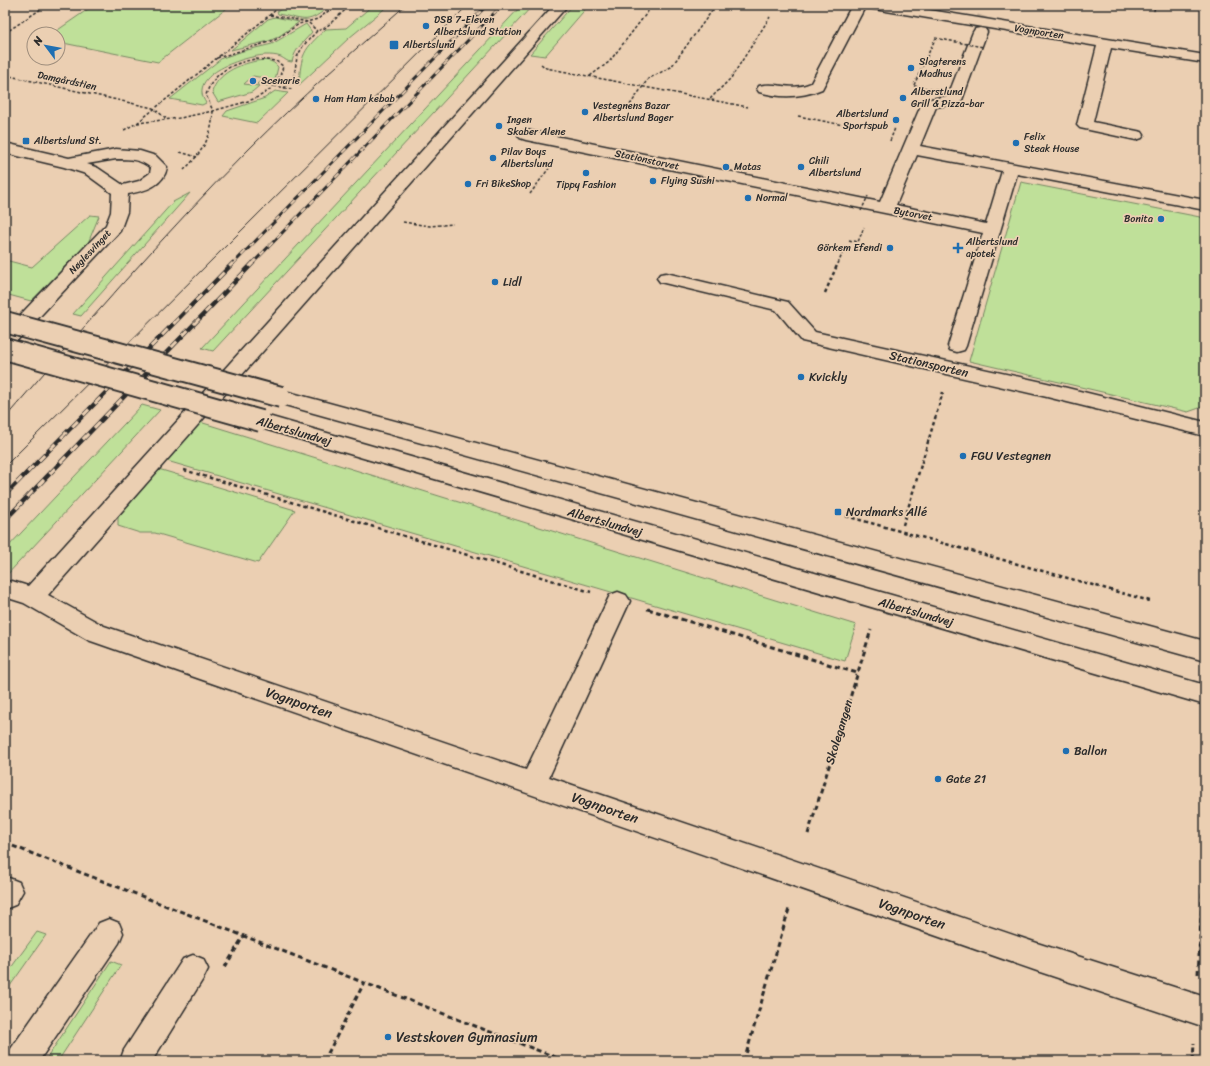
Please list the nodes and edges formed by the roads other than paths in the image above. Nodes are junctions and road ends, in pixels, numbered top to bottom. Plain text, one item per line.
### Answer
1 (561, 5) edge
2 (859, 5) edge
3 (874, 5) edge
4 (980, 32) tunnel mouth
5 (1105, 43) junction
6 (1205, 59) edge
7 (764, 89) dead end
8 (526, 135) dead end
9 (1136, 135) dead end
10 (5, 148) edge
11 (911, 149) junction
12 (69, 163) junction
13 (1011, 168) junction
14 (120, 191) junction
15 (1205, 205) edge
16 (886, 209) junction
17 (992, 230) junction
18 (666, 278) dead end
19 (5, 322) edge
20 (5, 342) edge
21 (957, 346) dead end
22 (5, 349) edge
23 (1205, 429) edge
24 (618, 600) road end
25 (1205, 651) edge
26 (1205, 695) edge
27 (533, 784) junction
28 (109, 933) dead end
29 (193, 969) dead end
30 (1200, 1010) edge
31 (21, 1061) edge
32 (134, 1061) edge

1 - 27 street, Vognporten
2 - 7 street
3 - 5 street, Vognporten
4 - 11 street, Bytorvet
5 - 6 street, Vognporten
5 - 9 street
8 - 16 street, Stationstorvet
10 - 12 street
11 - 13 street
11 - 16 street, Bytorvet
12 - 14 street
12 - 14 street
13 - 15 street
13 - 17 street
14 - 20 street, Nøglesvinget
16 - 17 street, Bytorvet
17 - 21 street
18 - 23 street, Stationsporten
19 - 25 street, bridge
22 - 26 street, Albertslundvej, bridge
24 - 27 street
27 - 30 street, Vognporten
28 - 31 street
29 - 32 street

